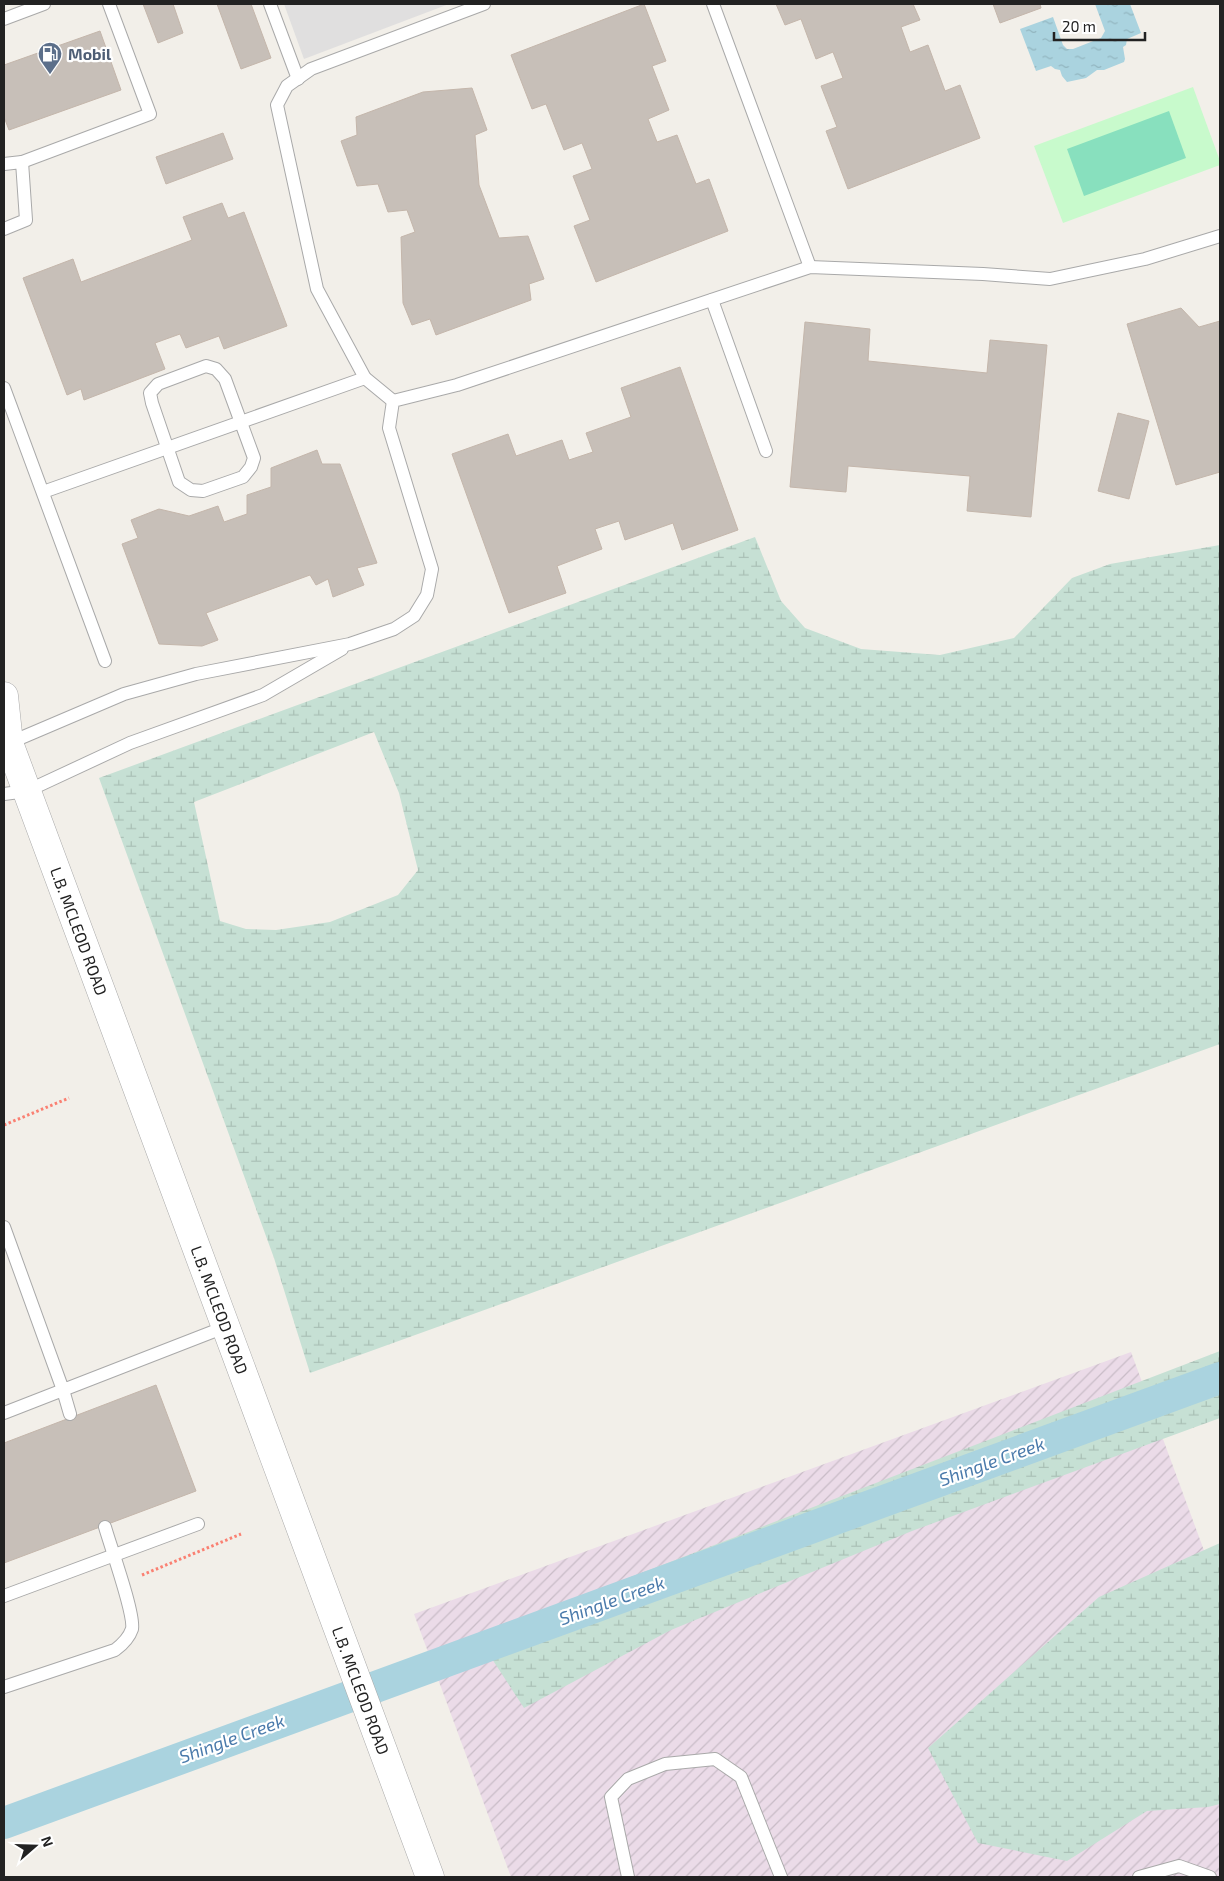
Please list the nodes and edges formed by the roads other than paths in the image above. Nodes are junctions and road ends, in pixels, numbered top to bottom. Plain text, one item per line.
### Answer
1 (44, 4) edge
2 (109, 4) edge
3 (270, 4) edge
4 (484, 4) edge
5 (714, 4) edge
6 (4, 19) edge
7 (298, 79) junction
8 (22, 162) junction
9 (4, 164) edge
10 (4, 229) edge
11 (1220, 236) edge
12 (810, 267) junction
13 (712, 300) junction
14 (365, 378) junction
15 (4, 388) edge
16 (393, 401) junction
17 (240, 422) junction
18 (167, 448) junction
19 (766, 451) dead end
20 (43, 492) junction
21 (350, 644) junction
22 (105, 661) dead end
23 (4, 696) edge
24 (6, 739) edge
25 (15, 793) edge
26 (4, 1227) edge
27 (226, 1327) junction
28 (63, 1390) junction
29 (4, 1413) edge
30 (70, 1414) dead end
31 (198, 1524) dead end
32 (104, 1526) dead end
33 (114, 1556) junction
34 (4, 1596) edge
35 (4, 1687) edge
36 (430, 1877) edge
37 (628, 1877) edge
38 (781, 1877) edge
39 (1139, 1877) edge
40 (1210, 1877) edge

1 - 6 lane
2 - 8 lane
3 - 7 lane
4 - 7 lane
5 - 12 lane
7 - 14 lane
8 - 9 lane
8 - 10 lane
11 - 12 lane
12 - 13 lane
13 - 16 lane
13 - 19 lane
14 - 16 lane
14 - 17 lane
15 - 20 lane
16 - 21 lane
17 - 18 lane
17 - 18 lane
17 - 18 lane
18 - 20 lane
20 - 22 lane
21 - 24 lane
21 - 25 lane
23 - 24 street, L.B. MCLEOD ROAD
24 - 25 street, L.B. MCLEOD ROAD
25 - 27 street, L.B. MCLEOD ROAD
26 - 28 lane
27 - 28 lane
27 - 36 street, L.B. MCLEOD ROAD
28 - 29 lane
28 - 30 lane
31 - 33 lane
32 - 33 lane
33 - 34 lane
33 - 35 lane
37 - 38 lane
39 - 40 lane

